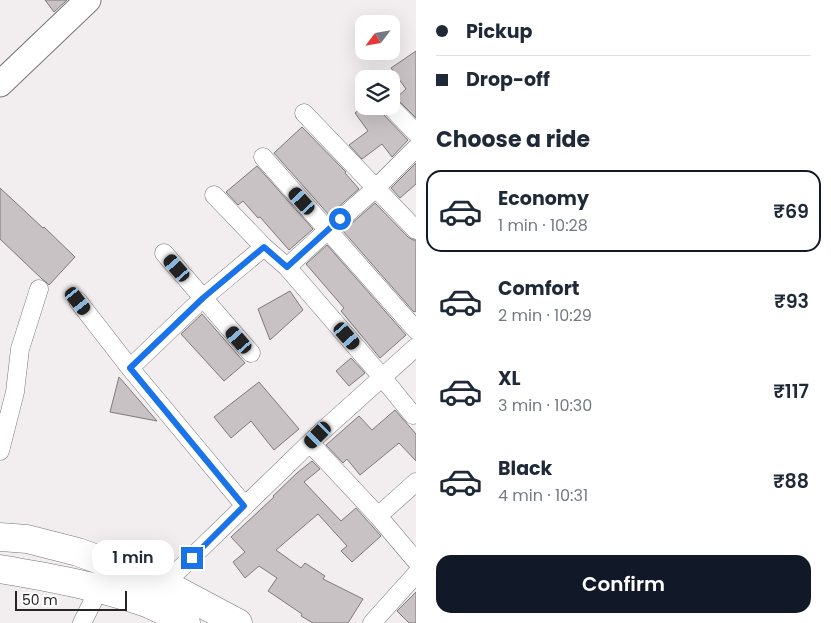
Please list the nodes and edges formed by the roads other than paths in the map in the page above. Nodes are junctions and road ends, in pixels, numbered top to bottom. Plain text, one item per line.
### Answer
1 (87, 0) edge
2 (0, 84) edge
3 (304, 113) dead end
4 (399, 115) edge
5 (416, 133) edge
6 (416, 148) edge
7 (263, 158) dead end
8 (376, 188) junction
9 (214, 195) dead end
10 (328, 230) junction
11 (416, 230) edge
12 (264, 247) junction
13 (164, 253) dead end
14 (287, 267) junction
15 (39, 289) dead end
16 (203, 298) junction
17 (78, 301) dead end
18 (416, 330) edge
19 (416, 347) edge
20 (251, 353) dead end
21 (130, 368) junction
22 (382, 377) junction
23 (413, 415) dead end
24 (310, 443) junction
25 (0, 451) edge
26 (416, 482) edge
27 (244, 506) junction
28 (378, 516) junction
29 (0, 537) edge
30 (416, 560) edge
31 (0, 569) edge
32 (416, 574) edge
33 (165, 584) junction
34 (99, 589) junction
35 (145, 603) junction
36 (82, 623) edge
37 (186, 623) edge
38 (238, 623) edge
39 (372, 623) edge

1 - 2 street
3 - 8 street
4 - 5 street
6 - 8 street
7 - 10 street
8 - 10 street
8 - 11 street
9 - 12 street
10 - 14 street
10 - 18 street
12 - 14 street
12 - 16 street
13 - 16 street
14 - 22 street
15 - 25 street
16 - 20 street
16 - 21 street
17 - 21 street
19 - 22 street
21 - 27 street
22 - 23 street
22 - 24 street
24 - 27 street
24 - 28 street
26 - 28 street
27 - 33 street
28 - 30 street
29 - 33 highway
31 - 34 highway
32 - 39 street
33 - 35 street
33 - 38 highway
34 - 35 highway
34 - 36 street
35 - 37 highway

